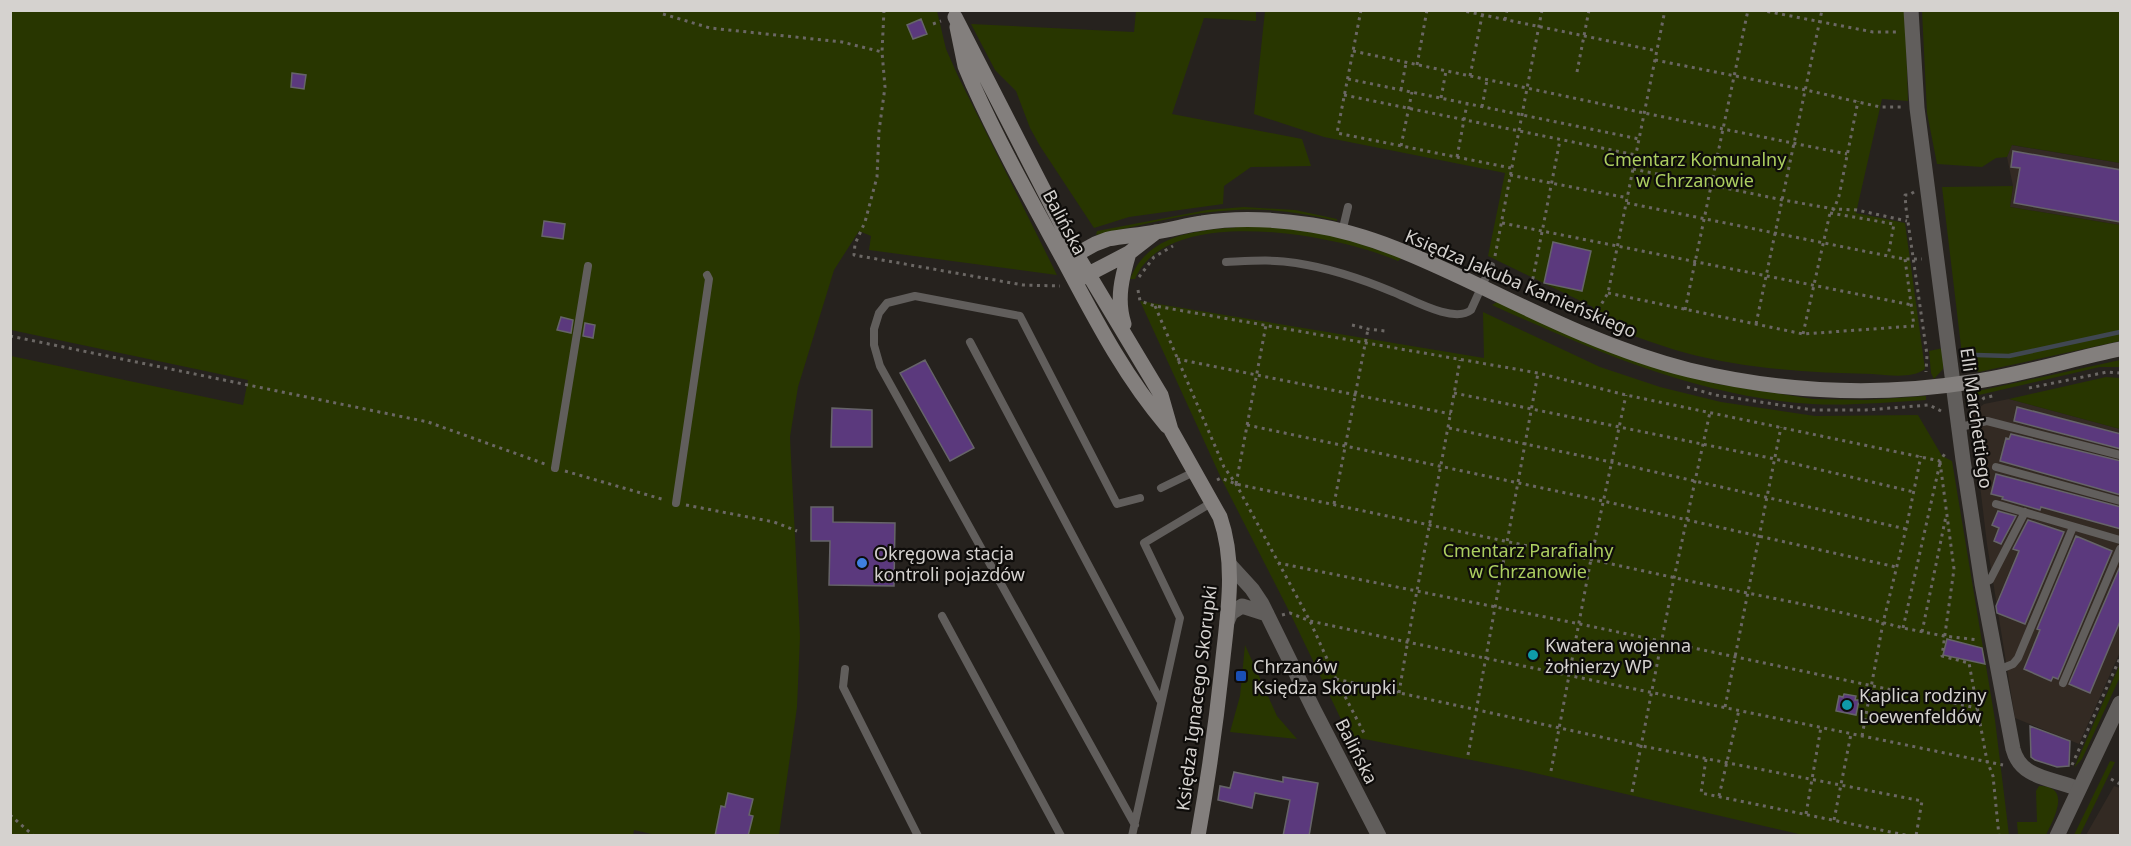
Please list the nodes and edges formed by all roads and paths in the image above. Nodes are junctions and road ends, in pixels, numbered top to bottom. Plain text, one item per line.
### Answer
1 (884, 10) edge
2 (1361, 10) edge
3 (1427, 10) edge
4 (1459, 10) edge
5 (1507, 10) edge
6 (1542, 10) edge
7 (1589, 10) edge
8 (1665, 10) edge
9 (1748, 10) edge
10 (1760, 10) edge
11 (1822, 10) edge
12 (1911, 10) edge
13 (663, 14) dead end
14 (950, 16) edge
15 (1482, 16) junction
16 (1505, 20) junction
17 (1820, 22) junction
18 (933, 24) dead end
19 (1539, 28) junction
20 (1911, 32) junction
21 (1584, 37) junction
22 (1353, 51) junction
23 (1657, 51) junction
24 (882, 52) junction
25 (1655, 60) junction
26 (1406, 63) junction
27 (1417, 65) junction
28 (1446, 71) junction
29 (1577, 72) dead end
30 (1734, 75) junction
31 (1470, 76) junction
32 (1348, 79) junction
33 (1487, 80) junction
34 (1527, 88) junction
35 (1401, 90) junction
36 (1806, 90) junction
37 (1412, 92) junction
38 (1344, 95) junction
39 (1441, 98) junction
40 (1858, 101) junction
41 (1467, 104) junction
42 (1482, 106) junction
43 (1409, 108) junction
44 (1917, 108) junction
45 (1644, 113) junction
46 (1522, 115) junction
47 (1464, 120) junction
48 (1723, 128) junction
49 (1518, 131) junction
50 (1639, 139) junction
51 (1560, 140) junction
52 (1794, 143) junction
53 (1401, 146) junction
54 (1847, 153) junction
55 (1636, 155) junction
56 (1457, 157) junction
57 (1511, 168) junction
58 (1633, 169) junction
59 (1510, 175) junction
60 (1552, 183) junction
61 (1711, 186) junction
62 (1916, 190) dead end
63 (1627, 200) junction
64 (1783, 200) junction
65 (1348, 207) dead end
66 (1834, 209) junction
67 (1830, 213) junction
68 (1704, 219) junction
69 (1907, 221) junction
70 (1502, 223) junction
71 (1543, 230) junction
72 (1156, 232) junction
73 (1342, 232) junction
74 (1776, 233) junction
75 (1824, 243) junction
76 (1618, 247) junction
77 (1128, 253) junction
78 (1888, 256) junction
79 (1070, 258) junction
80 (1935, 258) junction
81 (1905, 259) junction
82 (1913, 259) junction
83 (1226, 262) dead end
84 (1695, 262) junction
85 (588, 266) dead end
86 (1491, 266) joint
87 (707, 275) dead end
88 (1767, 276) junction
89 (1081, 278) junction
90 (1136, 283) dead end
91 (1815, 285) junction
92 (1044, 286) dead end
93 (1482, 287) junction
94 (1527, 293) dead end
95 (1608, 293) junction
96 (1912, 305) junction
97 (1155, 306) junction
98 (1598, 310) dead end
99 (1685, 310) junction
100 (1756, 324) junction
101 (1266, 325) junction
102 (1352, 325) dead end
103 (1368, 329) junction
104 (1385, 331) dead end
105 (1803, 334) junction
106 (10, 336) edge
107 (1129, 341) junction
108 (970, 342) dead end
109 (1366, 342) junction
110 (2121, 350) edge
111 (1177, 359) junction
112 (1460, 360) junction
113 (1538, 373) junction
114 (2121, 373) edge
115 (1256, 374) junction
116 (1926, 377) dead end
117 (1954, 385) junction
118 (2028, 388) dead end
119 (1454, 393) junction
120 (2006, 393) dead end
121 (1626, 395) junction
122 (1356, 396) junction
123 (1531, 409) junction
124 (1710, 412) junction
125 (1451, 414) junction
126 (1959, 421) junction
127 (1247, 425) junction
128 (1620, 427) junction
129 (1781, 427) junction
130 (1449, 428) junction
131 (1171, 430) junction
132 (1524, 444) junction
133 (1702, 444) junction
134 (1346, 446) junction
135 (1947, 450) dead end
136 (2121, 455) edge
137 (1921, 456) junction
138 (1775, 459) junction
139 (1940, 461) junction
140 (1611, 462) junction
141 (1440, 465) junction
142 (1996, 467) dead end
143 (555, 468) junction
144 (1194, 472) junction
145 (1694, 480) junction
146 (1213, 482) dead end
147 (1518, 482) junction
148 (1236, 484) junction
149 (1161, 488) dead end
150 (1914, 492) junction
151 (1768, 496) junction
152 (1140, 498) dead end
153 (1603, 501) junction
154 (2121, 501) edge
155 (676, 503) junction
156 (1211, 503) junction
157 (1335, 504) junction
158 (1996, 504) dead end
159 (1947, 512) junction
160 (2025, 513) junction
161 (1686, 519) junction
162 (1430, 524) junction
163 (2073, 527) junction
164 (1906, 529) junction
165 (797, 531) dead end
166 (1760, 536) junction
167 (2121, 540) edge
168 (1508, 543) junction
169 (2121, 549) edge
170 (1591, 559) junction
171 (1278, 563) junction
172 (1230, 565) junction
173 (1896, 567) junction
174 (1674, 578) junction
175 (1982, 584) junction
176 (1416, 591) junction
177 (1749, 594) junction
178 (1494, 608) junction
179 (1273, 615) junction
180 (942, 616) dead end
181 (1310, 621) junction
182 (1227, 622) junction
183 (1883, 623) junction
184 (1580, 624) junction
185 (1903, 628) junction
186 (1922, 632) junction
187 (1944, 636) junction
188 (1663, 641) junction
189 (1992, 641) junction
190 (1407, 642) junction
191 (1735, 657) junction
192 (1485, 658) junction
193 (2121, 658) edge
194 (845, 669) dead end
195 (1998, 670) junction
196 (1569, 674) junction
197 (1336, 679) junction
198 (2063, 683) dead end
199 (1871, 687) junction
200 (1399, 693) junction
201 (1652, 693) junction
202 (1160, 700) junction
203 (2121, 703) edge
204 (1725, 707) junction
205 (1977, 708) junction
206 (1476, 709) junction
207 (1739, 710) junction
208 (1821, 727) junction
209 (1559, 728) junction
210 (1851, 734) junction
211 (1365, 735) dead end
212 (1862, 736) junction
213 (1642, 746) junction
214 (2015, 754) junction
215 (1468, 755) dead end
216 (1706, 759) junction
217 (1987, 761) junction
218 (1727, 763) junction
219 (2064, 769) dead end
220 (1551, 771) dead end
221 (1812, 779) junction
222 (2111, 779) dead end
223 (2121, 784) edge
224 (1842, 785) junction
225 (2078, 789) junction
226 (1632, 792) dead end
227 (1719, 796) junction
228 (1806, 814) junction
229 (10, 815) edge
230 (1834, 820) junction
231 (1135, 825) junction
232 (34, 836) edge
233 (918, 836) edge
234 (1061, 836) edge
235 (1132, 836) edge
236 (1198, 836) edge
237 (1379, 836) edge
238 (1910, 836) edge
239 (1916, 836) edge
240 (1999, 836) edge
241 (2057, 836) edge

1 - 24 path
2 - 22 path
3 - 27 path
4 - 15 path
5 - 16 path
6 - 19 path
7 - 21 path
8 - 23 path
9 - 30 path
10 - 17 path
11 - 17 path
12 - 20 street, Elli Marchettiego
13 - 24 path
14 - 18 path
14 - 79 main road, Balińska
15 - 16 path
15 - 31 path
16 - 19 path
17 - 20 path
17 - 36 path
19 - 21 path
19 - 34 path
20 - 44 street, Elli Marchettiego
21 - 23 path
21 - 29 path
22 - 26 path
22 - 32 path
23 - 25 path
24 - 92 path
25 - 30 path
25 - 45 path
26 - 27 path
26 - 35 path
27 - 28 path
28 - 31 path
28 - 39 path
30 - 36 path
30 - 48 path
31 - 33 path
32 - 35 path
32 - 38 path
33 - 34 path
33 - 42 path
34 - 45 path
34 - 46 path
35 - 37 path
36 - 40 path
36 - 52 path
37 - 39 path
37 - 43 path
38 - 43 path
38 - 53 path
39 - 41 path
40 - 44 path
40 - 54 path
41 - 42 path
41 - 47 path
42 - 46 path
43 - 47 path
43 - 53 path
44 - 80 street, Elli Marchettiego
45 - 48 path
45 - 50 path
46 - 49 path
46 - 50 path
47 - 49 path
47 - 56 path
48 - 52 path
48 - 61 path
49 - 51 path
49 - 57 path
50 - 55 path
51 - 55 path
51 - 60 path
52 - 54 path
52 - 64 path
53 - 56 path
54 - 66 path
55 - 58 path
56 - 57 path
57 - 59 path
58 - 61 path
58 - 63 path
59 - 60 path
59 - 70 path
60 - 63 path
60 - 71 path
61 - 64 path
61 - 68 path
62 - 69 path
63 - 68 path
63 - 76 path
64 - 66 path
64 - 74 path
65 - 73 lane
66 - 67 path
66 - 69 path
67 - 75 path
67 - 78 path
68 - 74 path
68 - 84 path
69 - 82 path
70 - 71 path
70 - 86 path
71 - 76 path
71 - 94 path
72 - 73 main road, Księdza Jakuba Kamieńskiego
72 - 77 main road, Księdza Jakuba Kamieńskiego
72 - 79 main road, Księdza Jakuba Kamieńskiego
73 - 93 main road, Księdza Jakuba Kamieńskiego
74 - 75 path
74 - 88 path
75 - 78 path
75 - 91 path
76 - 84 path
76 - 95 path
77 - 89 main road, Księdza Jakuba Kamieńskiego
77 - 107 main road
78 - 81 path
79 - 89 main road, Balińska
80 - 82 path
80 - 117 street, Elli Marchettiego
81 - 82 path
81 - 96 path
82 - 116 path
83 - 93 lane
84 - 88 path
84 - 99 path
85 - 143 lane
86 - 93 lane
87 - 155 lane
88 - 91 path
88 - 100 path
89 - 107 main road, Balińska
89 - 131 main road, Balińska
90 - 97 path
91 - 96 path
91 - 105 path
93 - 117 main road, Księdza Jakuba Kamieńskiego
95 - 98 path
95 - 99 path
96 - 105 path
97 - 101 path
97 - 111 path
99 - 100 path
100 - 105 path
101 - 109 path
101 - 115 path
102 - 103 path
103 - 104 path
103 - 109 path
106 - 143 path
107 - 131 main road, Balińska
108 - 202 lane
109 - 112 path
109 - 122 path
110 - 117 main road, Księdza Jakuba Kamieńskiego
111 - 115 path
111 - 148 path
112 - 113 path
112 - 119 path
113 - 121 path
113 - 123 path
114 - 118 path
115 - 122 path
115 - 127 path
117 - 126 street, Elli Marchettiego
119 - 123 path
119 - 125 path
120 - 126 path
121 - 124 path
121 - 128 path
122 - 125 path
122 - 134 path
123 - 128 path
123 - 132 path
124 - 129 path
124 - 133 path
125 - 130 path
126 - 136 lane
126 - 175 street, Elli Marchettiego
127 - 134 path
127 - 148 path
128 - 133 path
128 - 140 path
129 - 137 path
129 - 138 path
130 - 132 path
130 - 141 path
131 - 144 main road, Balińska
132 - 140 path
132 - 147 path
133 - 138 path
133 - 145 path
134 - 141 path
134 - 157 path
135 - 139 path
137 - 139 path
137 - 150 path
138 - 150 path
138 - 151 path
139 - 159 path
139 - 185 path
140 - 145 path
140 - 153 path
141 - 147 path
141 - 162 path
142 - 154 lane
143 - 155 path
144 - 149 lane
144 - 156 main road, Balińska
145 - 151 path
145 - 161 path
146 - 148 path
147 - 153 path
147 - 168 path
148 - 157 path
148 - 171 path
150 - 164 path
151 - 164 path
151 - 166 path
152 - 231 lane
153 - 161 path
153 - 170 path
155 - 165 path
156 - 172 main road, Balińska
156 - 202 lane
157 - 162 path
158 - 160 lane
159 - 186 path
159 - 187 path
160 - 163 lane
160 - 175 lane
161 - 166 path
161 - 174 path
162 - 168 path
162 - 176 path
163 - 167 lane
163 - 195 lane
164 - 173 path
166 - 173 path
166 - 177 path
168 - 170 path
168 - 178 path
169 - 198 lane
170 - 174 path
170 - 184 path
171 - 176 path
171 - 181 path
172 - 179 street, Balińska
172 - 182 main road, Księdza Ignacego Skorupki
173 - 183 path
174 - 177 path
174 - 188 path
175 - 189 street, Elli Marchettiego
176 - 178 path
176 - 190 path
177 - 183 path
177 - 191 path
178 - 184 path
178 - 192 path
179 - 181 path
179 - 182 street
179 - 237 street, Balińska
180 - 234 lane
181 - 190 path
181 - 197 path
182 - 236 main road, Księdza Ignacego Skorupki
183 - 185 path
183 - 199 path
184 - 188 path
184 - 196 path
185 - 186 path
186 - 187 path
187 - 189 path
187 - 205 path
188 - 191 path
188 - 201 path
189 - 195 street, Elli Marchettiego
190 - 192 path
190 - 200 path
191 - 199 path
191 - 204 path
192 - 196 path
192 - 206 path
193 - 219 path
194 - 233 lane
195 - 214 street, Elli Marchettiego
196 - 201 path
196 - 209 path
197 - 200 path
197 - 211 path
199 - 205 path
199 - 212 path
200 - 206 path
201 - 204 path
201 - 213 path
202 - 231 lane
203 - 225 street
204 - 207 path
205 - 217 path
206 - 209 path
206 - 215 path
207 - 208 path
207 - 218 path
208 - 210 path
208 - 221 path
209 - 213 path
209 - 220 path
210 - 212 path
210 - 224 path
212 - 217 path
213 - 216 path
213 - 226 path
214 - 217 path
214 - 225 street
216 - 218 path
216 - 227 path
217 - 240 path
218 - 221 path
218 - 227 path
221 - 224 path
221 - 228 path
222 - 223 path
224 - 230 path
224 - 239 path
225 - 241 street
227 - 228 path
228 - 230 path
229 - 232 path
230 - 238 path
231 - 235 lane

